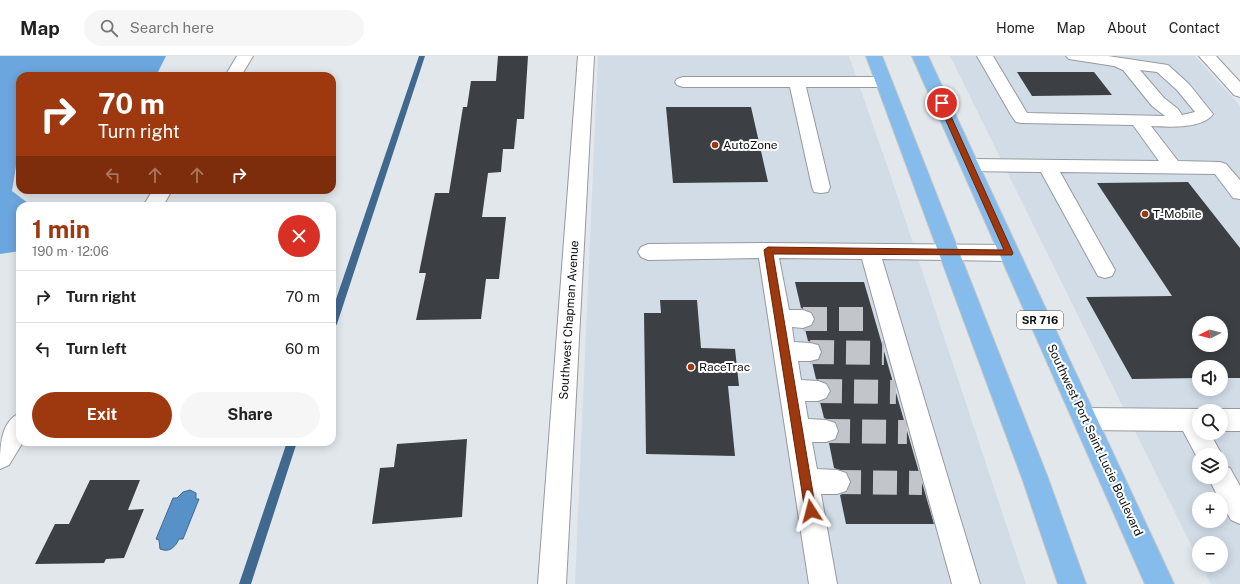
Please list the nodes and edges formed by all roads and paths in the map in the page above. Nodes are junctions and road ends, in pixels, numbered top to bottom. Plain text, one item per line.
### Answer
1 (245, 56) edge
2 (586, 56) edge
3 (874, 56) edge
4 (920, 56) edge
5 (985, 56) edge
6 (1074, 56) edge
7 (1207, 56) edge
8 (1122, 64) junction
9 (235, 72) edge
10 (683, 82) dead end
11 (797, 82) junction
12 (884, 82) junction
13 (1240, 92) edge
14 (1175, 116) junction
15 (1138, 120) junction
16 (970, 165) junction
17 (1047, 166) junction
18 (1173, 167) junction
19 (821, 187) dead end
20 (1240, 193) edge
21 (768, 250) junction
22 (648, 252) dead end
23 (870, 252) junction
24 (949, 252) junction
25 (1009, 253) junction
26 (1105, 270) dead end
27 (779, 318) junction
28 (803, 319) tunnel mouth
29 (785, 351) junction
30 (810, 352) tunnel mouth
31 (791, 390) junction
32 (818, 391) tunnel mouth
33 (1085, 419) junction
34 (1192, 420) edge
35 (1228, 420) edge
36 (1240, 420) edge
37 (12, 430) edge
38 (798, 430) junction
39 (826, 431) tunnel mouth
40 (0, 457) edge
41 (806, 481) junction
42 (837, 482) tunnel mouth
43 (1225, 484) edge
44 (1240, 512) edge
45 (552, 584) edge
46 (823, 584) edge
47 (966, 584) edge
48 (1072, 584) edge
49 (1160, 584) edge

1 - 9 street
2 - 45 street, Southwest Chapman Avenue
3 - 12 main road
4 - 16 main road, Southwest Port Saint Lucie Boulevard / SR 716
5 - 15 street
6 - 8 street
7 - 13 street
8 - 14 street
8 - 14 street
10 - 11 street
11 - 12 street
11 - 19 street
12 - 24 main road
14 - 15 street
15 - 18 street
16 - 17 street
16 - 25 main road, Southwest Port Saint Lucie Boulevard / SR 716
17 - 18 street
17 - 26 street
18 - 20 street
21 - 22 street
21 - 23 street
21 - 27 street
23 - 24 street
23 - 47 street
24 - 25 street
24 - 48 main road
25 - 33 main road, Southwest Port Saint Lucie Boulevard / SR 716
27 - 28 street
27 - 29 street
29 - 30 street
29 - 31 street
31 - 32 street
31 - 38 street
33 - 34 street
33 - 49 main road, Southwest Port Saint Lucie Boulevard / SR 716
35 - 36 street
37 - 40 street
38 - 39 street
38 - 41 street
41 - 42 street
41 - 46 street
43 - 44 street

